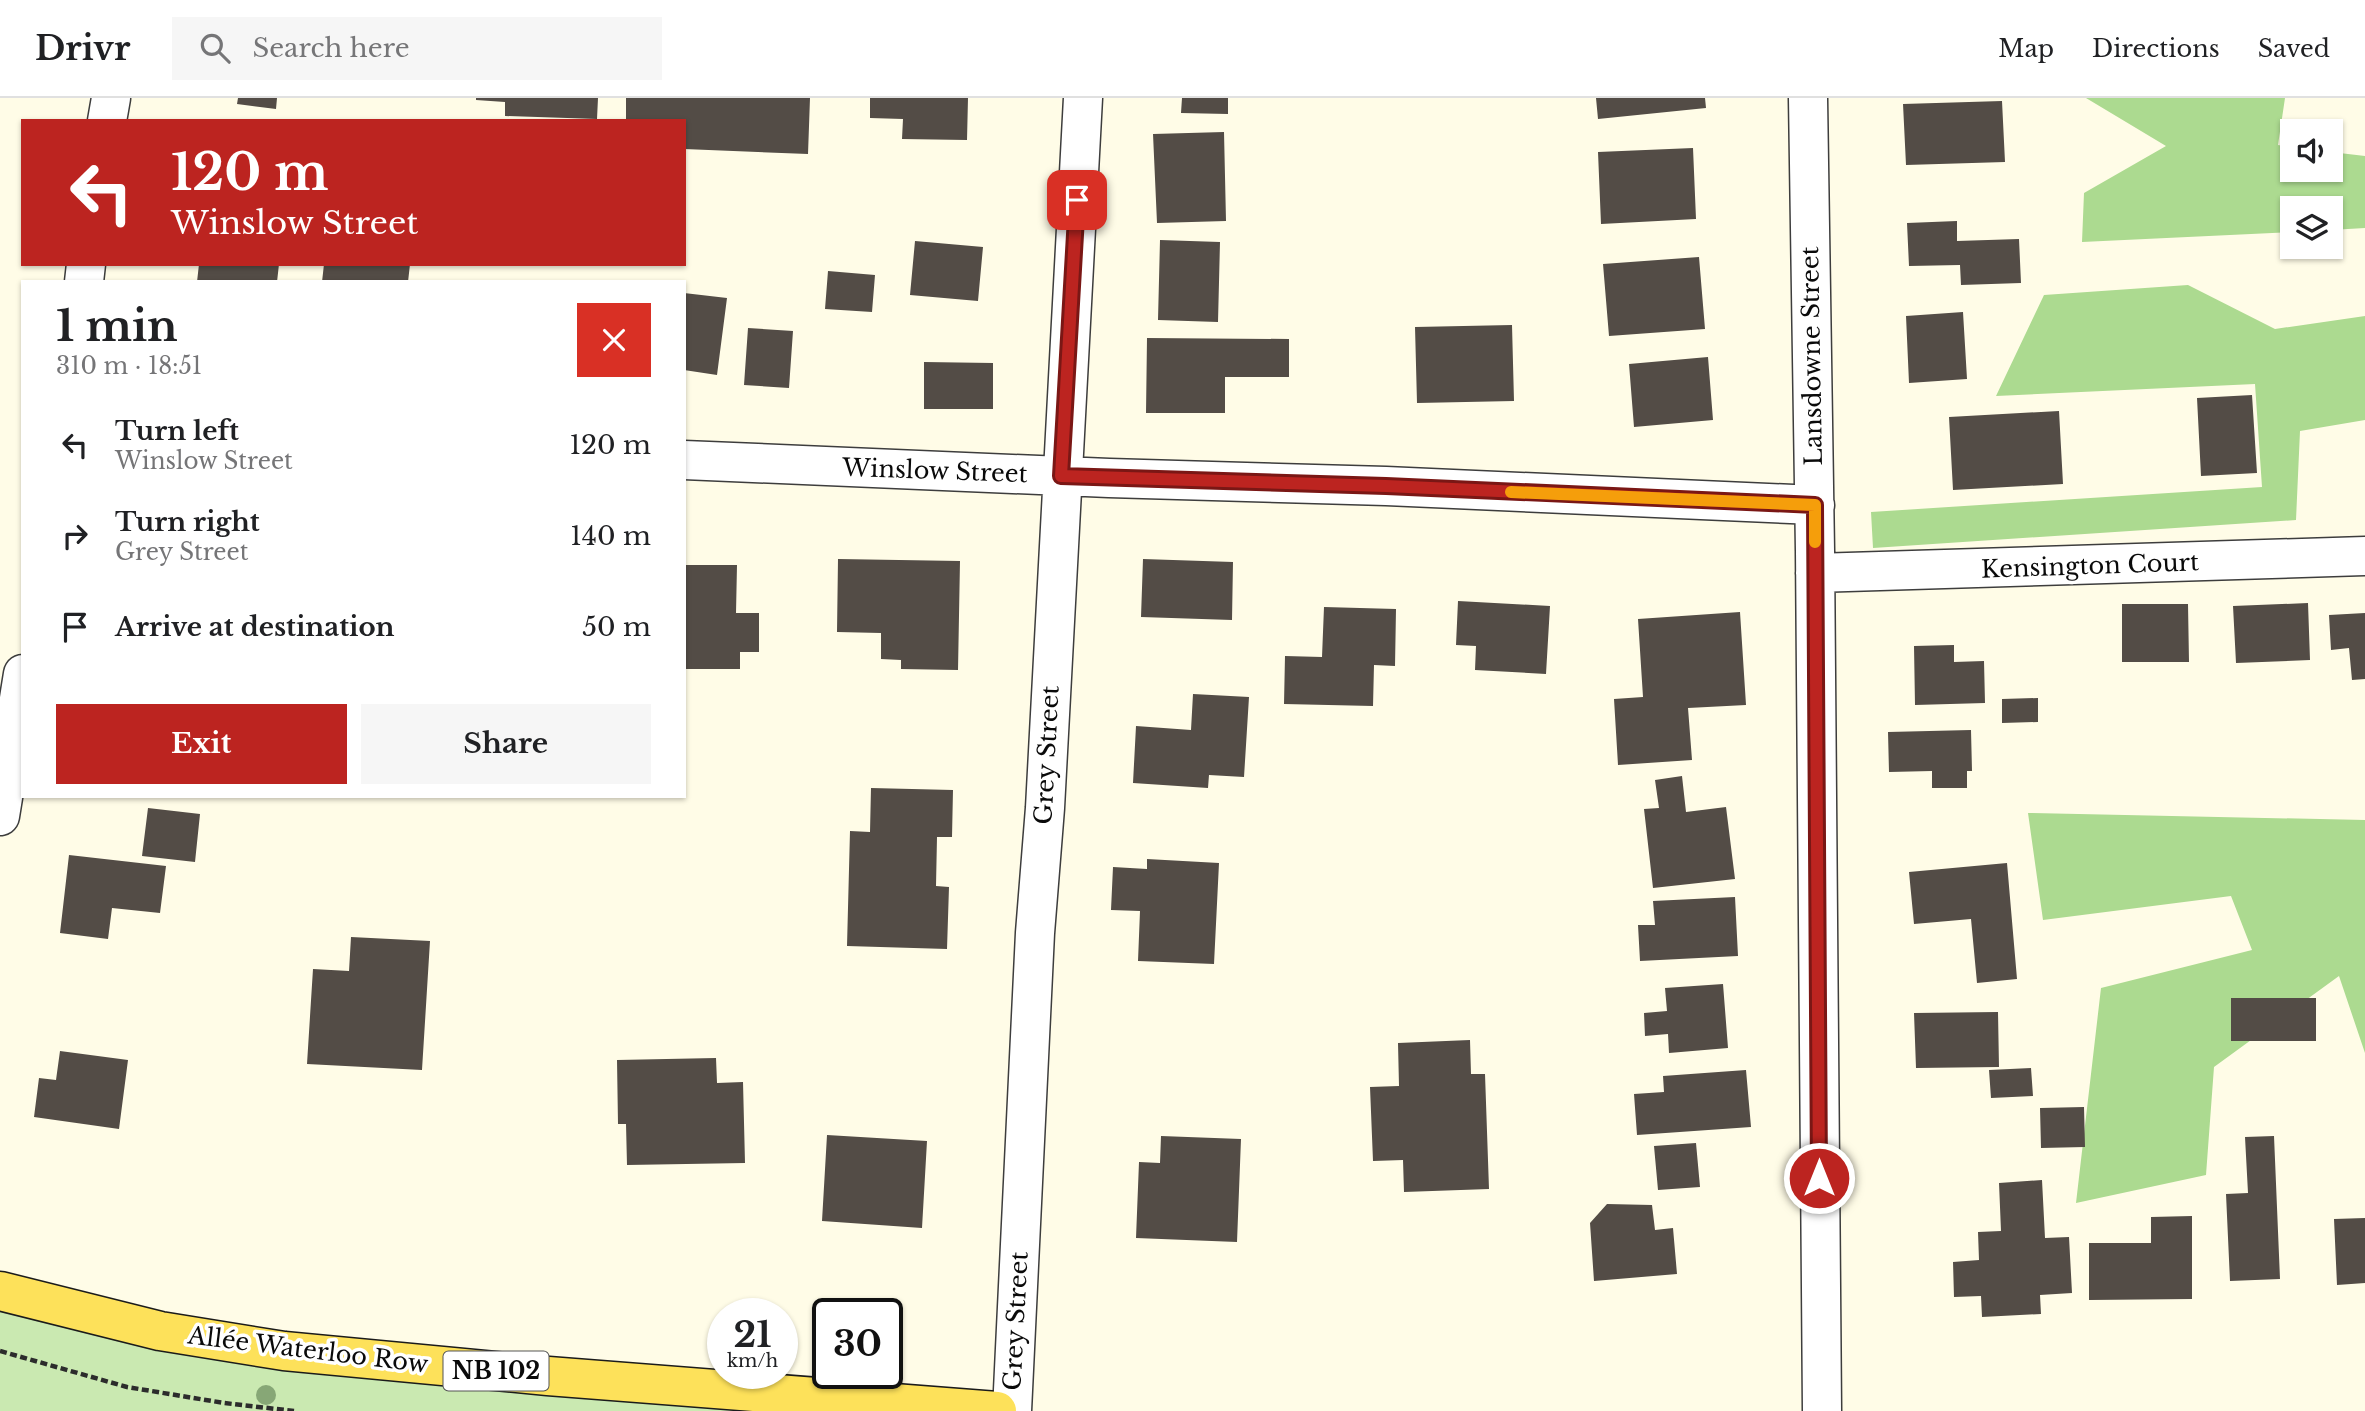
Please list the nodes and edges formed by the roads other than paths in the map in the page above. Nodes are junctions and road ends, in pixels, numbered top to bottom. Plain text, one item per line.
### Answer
1 (111, 98) edge
2 (1083, 98) edge
3 (1808, 98) edge
4 (107, 119) edge
5 (686, 460) edge
6 (1061, 476) junction
7 (1815, 505) junction
8 (2365, 556) edge
9 (1815, 573) junction
10 (21, 686) edge
11 (0, 816) edge
12 (0, 1291) edge
13 (997, 1411) edge
14 (1012, 1411) edge
15 (1822, 1411) edge

1 - 4 street
2 - 6 street, Grey Street
3 - 7 street, Lansdowne Street
5 - 6 street, Winslow Street
6 - 7 street, Winslow Street
6 - 14 street, Grey Street
7 - 9 street, Lansdowne Street
8 - 9 street, Kensington Court
9 - 15 street, Lansdowne Street
10 - 11 street
12 - 13 main road, Allée Waterloo Row / NB 102

